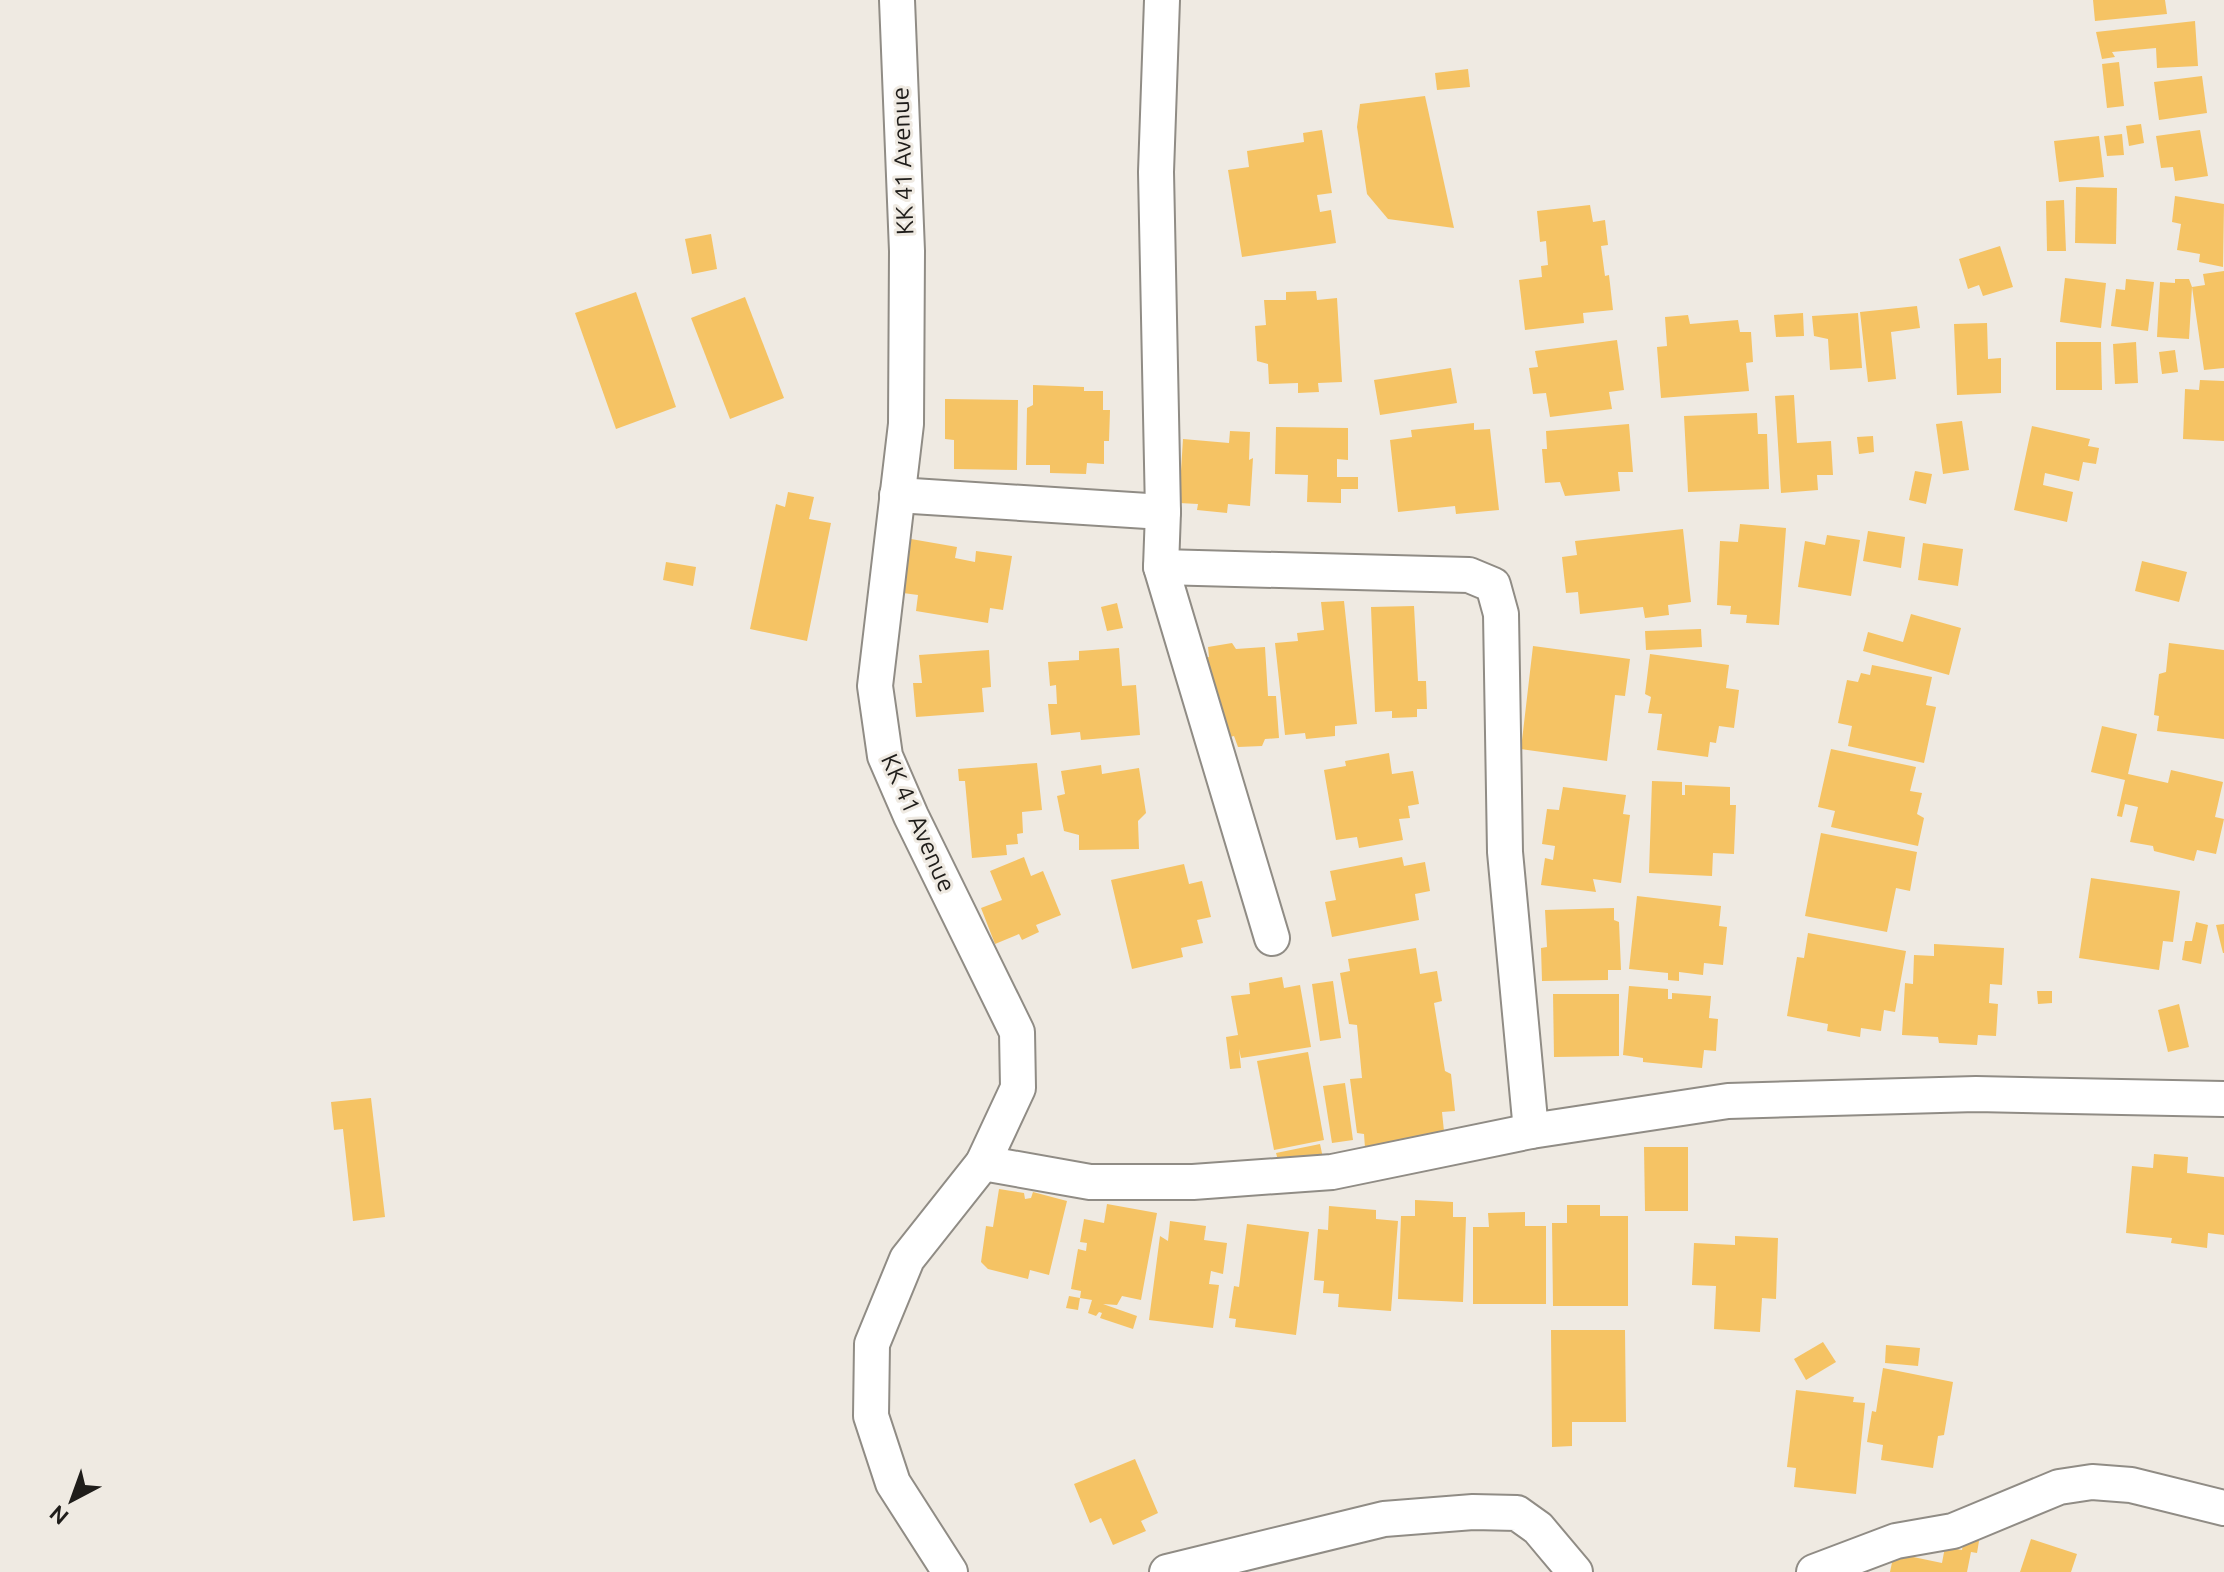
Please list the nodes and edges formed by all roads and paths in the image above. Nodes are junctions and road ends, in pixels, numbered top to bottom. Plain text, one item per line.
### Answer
1 (897, 0) edge
2 (1162, 0) edge
3 (897, 495) junction
4 (1163, 512) junction
5 (1161, 567) junction
6 (1272, 938) dead end
7 (2224, 1099) edge
8 (1531, 1131) junction
9 (983, 1163) junction
10 (2224, 1508) edge
11 (950, 1572) edge
12 (1167, 1572) edge
13 (1575, 1572) edge
14 (1814, 1572) edge

1 - 3 street, KK 41 Avenue
2 - 4 street
3 - 4 street
3 - 9 street, KK 41 Avenue
4 - 5 street
5 - 6 street
5 - 8 street
7 - 8 street
8 - 9 street
9 - 11 street, KK 41 Avenue
10 - 14 street
12 - 13 street

